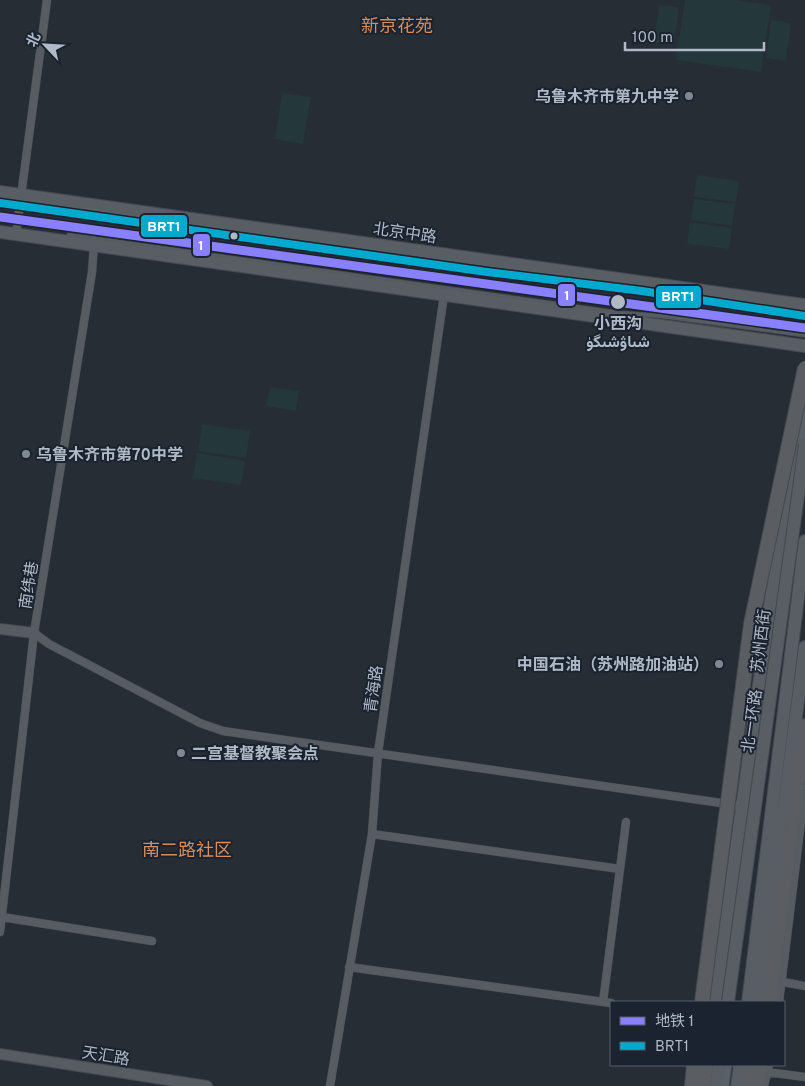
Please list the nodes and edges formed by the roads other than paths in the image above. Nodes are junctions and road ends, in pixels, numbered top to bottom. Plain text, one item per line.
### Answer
1 (47, 0) edge
2 (0, 192) edge
3 (20, 200) junction
4 (0, 203) edge
5 (13, 230) edge
6 (60, 234) dead end
7 (94, 244) junction
8 (444, 295) junction
9 (805, 305) edge
10 (805, 316) edge
11 (805, 336) edge
12 (805, 346) edge
13 (805, 368) edge
14 (805, 404) edge
15 (802, 444) edge
16 (805, 541) edge
17 (805, 567) edge
18 (0, 629) edge
19 (34, 633) junction
20 (805, 647) edge
21 (805, 726) edge
22 (378, 752) junction
23 (805, 789) edge
24 (742, 806) junction
25 (626, 822) dead end
26 (372, 834) junction
27 (801, 853) edge
28 (620, 869) junction
29 (2, 917) junction
30 (0, 932) edge
31 (152, 942) dead end
32 (349, 967) junction
33 (783, 982) junction
34 (805, 986) edge
35 (702, 1001) edge
36 (716, 1001) edge
37 (728, 1001) edge
38 (733, 1001) edge
39 (749, 1001) edge
40 (749, 1001) edge
41 (758, 1001) edge
42 (769, 1001) edge
43 (780, 1001) edge
44 (607, 1003) edge
45 (0, 1054) edge
46 (694, 1066) edge
47 (708, 1066) edge
48 (708, 1066) edge
49 (719, 1066) edge
50 (726, 1066) edge
51 (742, 1066) edge
52 (750, 1066) edge
53 (750, 1066) edge
54 (766, 1067) edge
55 (805, 1077) edge
56 (207, 1086) edge
57 (330, 1086) edge
58 (692, 1086) edge
59 (703, 1086) edge
60 (709, 1086) edge
61 (716, 1086) edge
62 (723, 1086) edge
63 (739, 1086) edge
64 (746, 1086) edge
65 (750, 1086) edge
66 (757, 1086) edge
67 (764, 1086) edge

1 - 3 street
2 - 3 main road, 北京中路
3 - 4 lane
3 - 5 street
3 - 9 main road, 北京中路
3 - 10 lane
5 - 7 main road
6 - 11 lane
7 - 8 main road
7 - 19 street, 南纬巷
8 - 12 main road
8 - 22 street, 青海路
13 - 35 highway, bridge
14 - 15 main road, 苏州西街
15 - 24 main road
15 - 37 main road, 北一环路, bridge
15 - 38 main road, 苏州西街
16 - 39 main road, 北一环路
17 - 40 main road
18 - 19 street
19 - 22 street
19 - 29 street, 南纬巷
20 - 41 main road
21 - 42 highway
22 - 24 street
22 - 26 street, 青海路
23 - 27 street
24 - 36 main road
25 - 28 street
26 - 28 street
26 - 32 street, 青海路
27 - 33 street
28 - 44 street
29 - 30 street, 南纬巷
29 - 31 street
32 - 44 street
32 - 57 street, 青海路
33 - 34 street
33 - 43 street
45 - 56 street, 天汇路
46 - 58 highway
47 - 59 highway
48 - 60 main road
49 - 61 main road
50 - 62 main road
51 - 63 main road
52 - 64 main road
53 - 65 highway
54 - 55 street
54 - 66 highway
54 - 67 street

